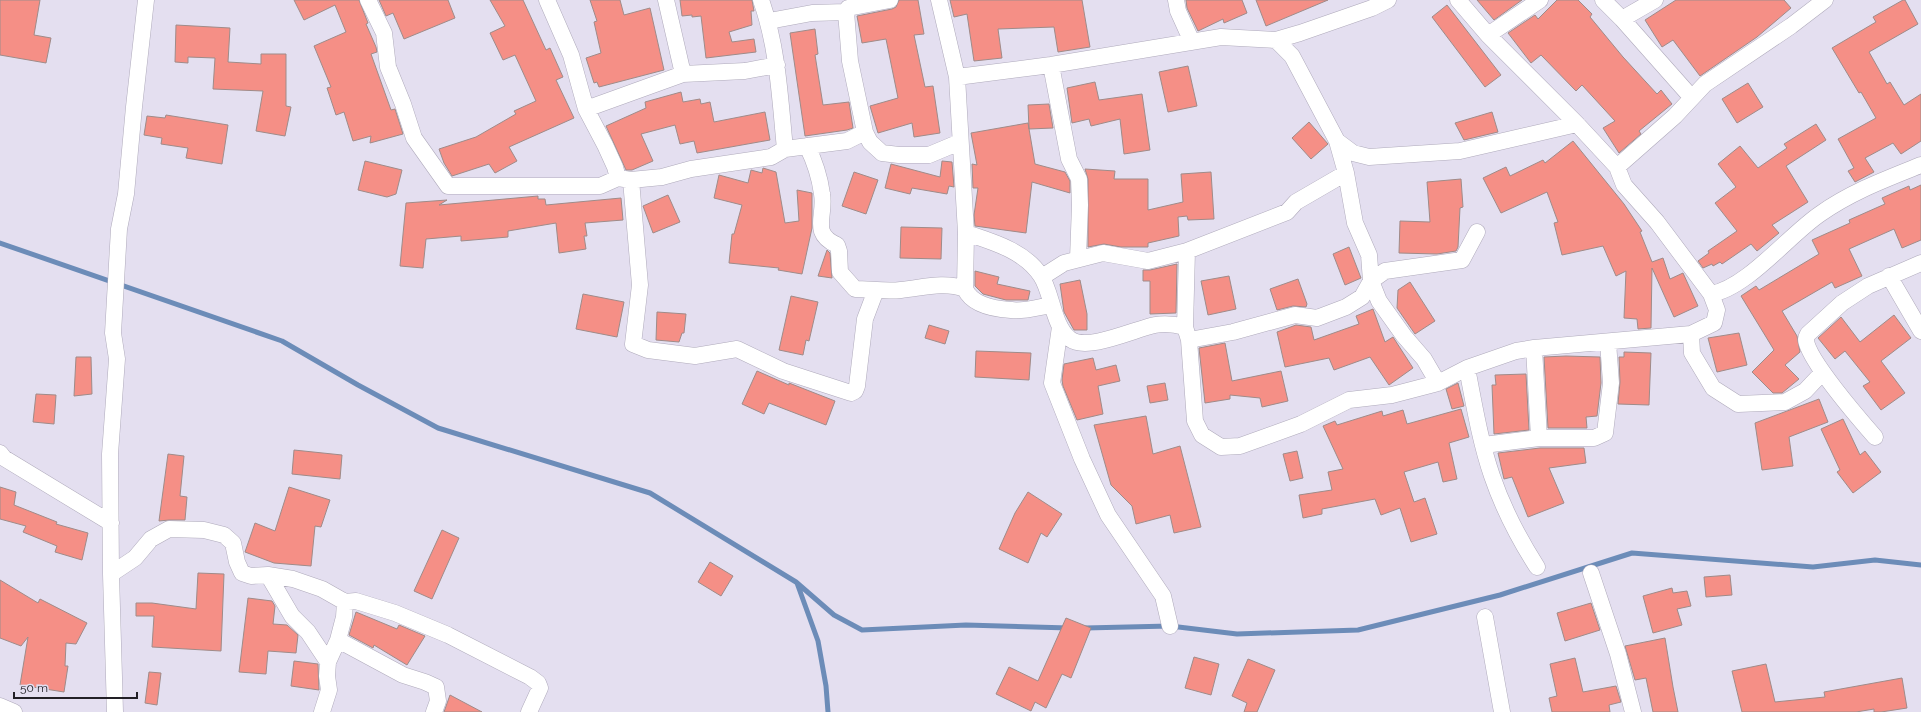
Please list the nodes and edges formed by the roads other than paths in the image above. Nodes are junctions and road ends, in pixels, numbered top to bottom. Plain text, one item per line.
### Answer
1 (146, 0) edge
2 (368, 0) edge
3 (547, 0) edge
4 (666, 0) edge
5 (762, 0) edge
6 (890, 0) edge
7 (939, 0) edge
8 (1176, 0) edge
9 (1388, 0) edge
10 (1458, 0) edge
11 (1540, 0) edge
12 (1603, 0) edge
13 (1655, 0) edge
14 (1825, 0) edge
15 (811, 7) edge
16 (846, 12) junction
17 (1622, 19) junction
18 (769, 21) junction
19 (1488, 35) junction
20 (1276, 40) junction
21 (1192, 42) junction
22 (777, 65) junction
23 (1051, 65) junction
24 (683, 74) junction
25 (957, 77) junction
26 (1692, 98) junction
27 (586, 109) junction
28 (1577, 124) junction
29 (865, 132) junction
30 (1337, 141) junction
31 (960, 142) junction
32 (807, 146) junction
33 (785, 149) junction
34 (1921, 165) edge
35 (1617, 167) junction
36 (1346, 173) junction
37 (625, 179) junction
38 (1477, 232) dead end
39 (966, 233) junction
40 (1187, 251) junction
41 (1078, 259) junction
42 (1921, 264) edge
43 (1042, 276) junction
44 (1889, 276) junction
45 (1371, 281) junction
46 (876, 290) junction
47 (965, 290) junction
48 (1711, 294) junction
49 (1051, 305) junction
50 (1060, 327) junction
51 (1921, 331) edge
52 (1187, 333) junction
53 (1691, 334) junction
54 (1608, 342) junction
55 (1534, 348) junction
56 (1467, 368) junction
57 (1822, 372) junction
58 (1438, 382) junction
59 (1539, 438) junction
60 (1875, 438) dead end
61 (1484, 445) junction
62 (1, 459) edge
63 (111, 523) junction
64 (1537, 567) dead end
65 (1591, 573) dead end
66 (111, 574) junction
67 (268, 575) junction
68 (345, 602) junction
69 (1485, 617) dead end
70 (1170, 626) dead end
71 (338, 640) junction
72 (328, 662) junction
73 (0, 706) edge
74 (14, 712) edge
75 (115, 712) edge
76 (322, 712) edge
77 (434, 712) edge
78 (529, 712) edge
79 (1502, 712) edge
80 (1633, 712) edge

1 - 63 street
2 - 37 street
3 - 27 street
4 - 24 street
5 - 18 street
6 - 16 street
7 - 25 street
8 - 21 street
9 - 20 street
10 - 19 street
11 - 19 street
12 - 17 street
13 - 17 street
14 - 26 street
15 - 16 street
15 - 18 street
16 - 29 street
17 - 26 street
18 - 22 street
19 - 28 street
20 - 21 street
20 - 30 street
21 - 23 street
22 - 24 street
22 - 33 street
23 - 25 street
23 - 41 street
24 - 27 street
25 - 31 street
26 - 35 street
27 - 37 street
28 - 30 street
28 - 35 street
29 - 31 street
29 - 32 street
30 - 36 street
31 - 39 street
32 - 33 street
32 - 46 street
33 - 37 street
34 - 48 street
35 - 48 street
36 - 40 street
36 - 45 street
37 - 46 street
38 - 45 street
39 - 43 street
39 - 47 street
40 - 41 street
40 - 52 street
41 - 43 street
42 - 44 street
43 - 49 street
44 - 51 street
44 - 57 street
45 - 52 street
45 - 58 street
46 - 47 street
47 - 49 street
48 - 53 street
49 - 50 street
50 - 52 street
50 - 70 street
52 - 58 street
53 - 54 street
53 - 57 street
54 - 55 street
54 - 59 street
55 - 56 street
55 - 59 street
56 - 58 street
56 - 61 street
57 - 60 street
59 - 61 street
61 - 64 street
62 - 63 street
63 - 66 street
65 - 80 street
66 - 67 street
66 - 75 street
67 - 68 street
67 - 72 street
68 - 71 street
68 - 78 street
69 - 79 street
71 - 72 street
71 - 77 street
72 - 76 street
73 - 74 street

